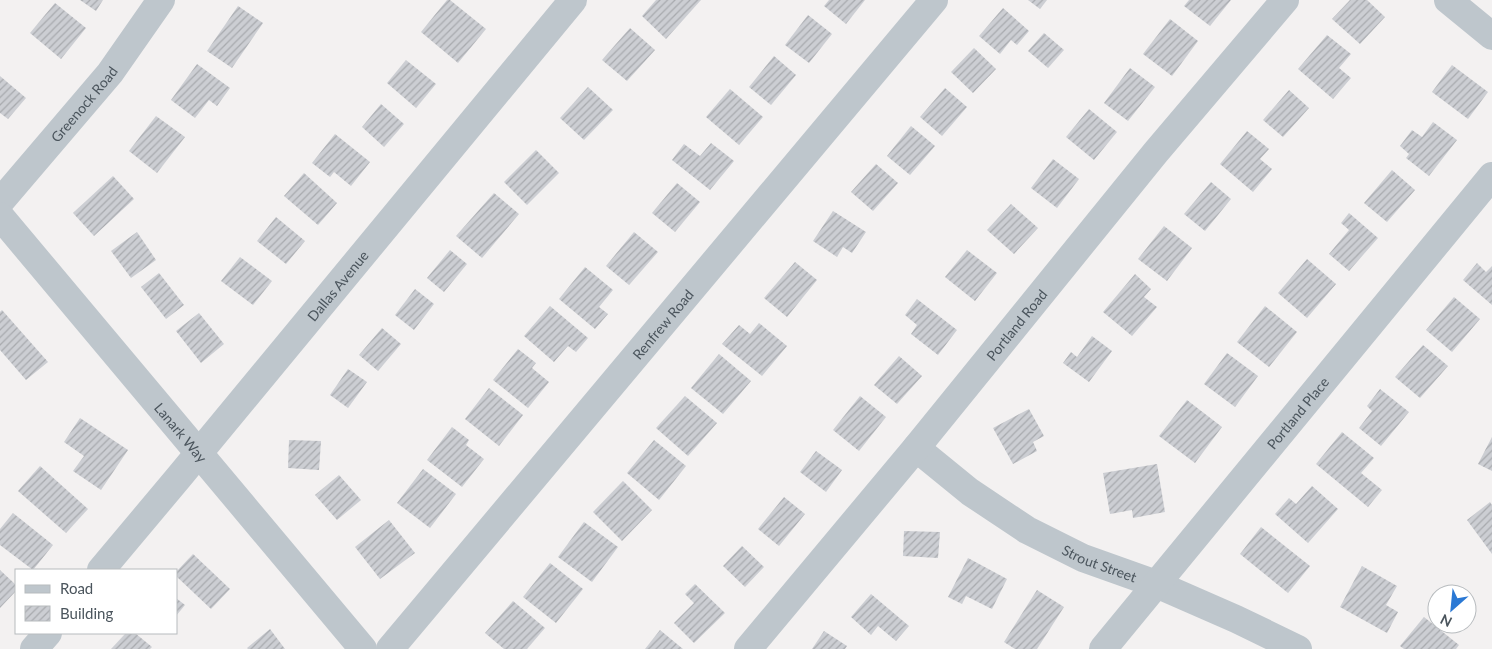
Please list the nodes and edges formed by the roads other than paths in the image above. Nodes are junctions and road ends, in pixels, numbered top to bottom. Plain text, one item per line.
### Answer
1 (162, 0) edge
2 (573, 0) edge
3 (934, 0) edge
4 (1285, 0) edge
5 (1448, 0) edge
6 (1492, 36) edge
7 (1492, 176) edge
8 (0, 202) edge
9 (0, 216) edge
10 (916, 448) junction
11 (198, 454) junction
12 (102, 569) edge
13 (1156, 584) junction
14 (47, 634) edge
15 (34, 649) edge
16 (363, 649) edge
17 (390, 649) edge
18 (748, 649) edge
19 (1103, 649) edge
20 (1298, 649) edge

1 - 8 street, Greenock Road
2 - 11 street, Dallas Avenue
3 - 17 street, Renfrew Road
4 - 10 street, Portland Road
5 - 6 street
7 - 13 street, Portland Place
9 - 11 street, Lanark Way
10 - 13 street, Strout Street
10 - 18 street, Portland Road
11 - 12 street, Dallas Avenue
11 - 16 street, Lanark Way
13 - 19 street, Portland Place
13 - 20 street, Strout Street
14 - 15 street

